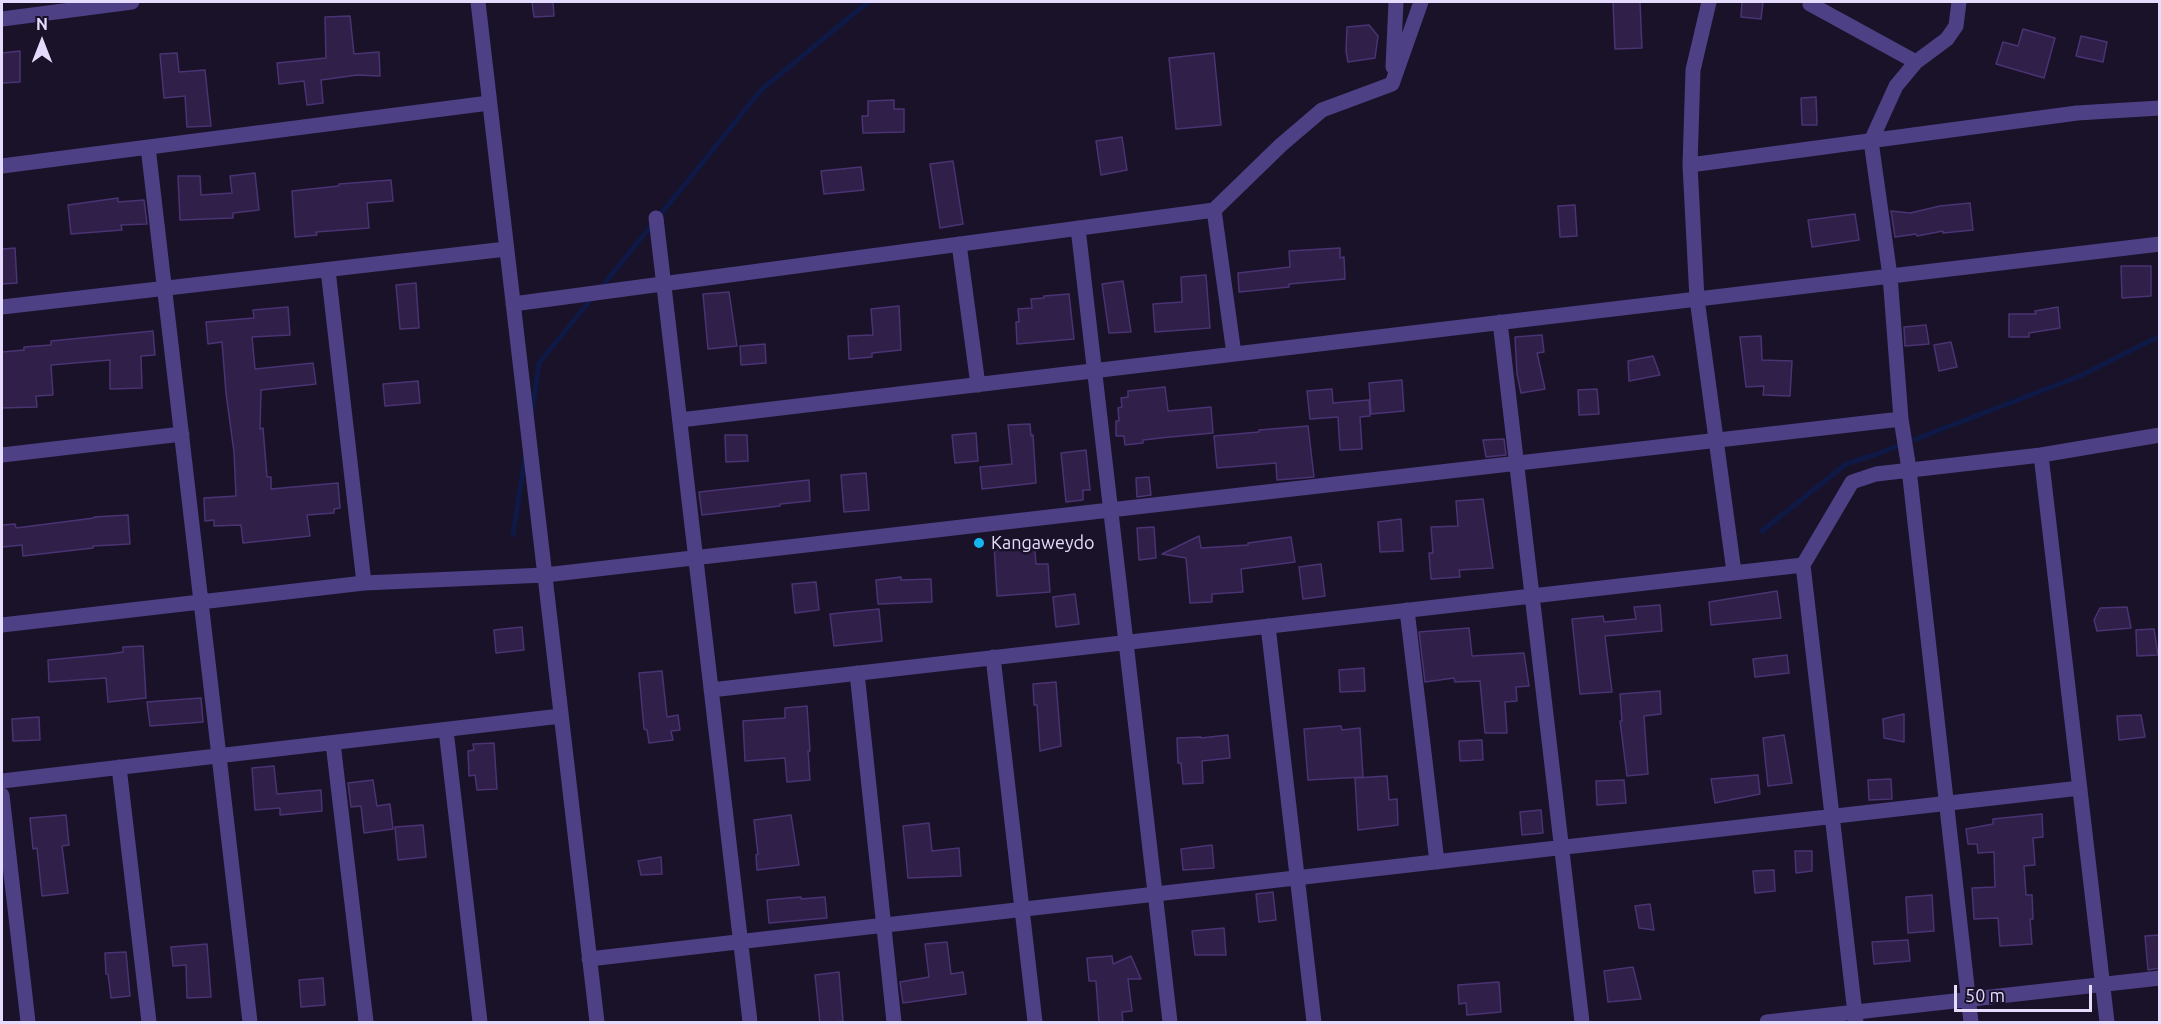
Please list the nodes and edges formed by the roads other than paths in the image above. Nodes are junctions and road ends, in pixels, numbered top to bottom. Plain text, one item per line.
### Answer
1 (132, 2) edge
2 (478, 2) edge
3 (1396, 2) edge
4 (1421, 2) edge
5 (1709, 2) edge
6 (1811, 2) edge
7 (1959, 2) edge
8 (2, 19) edge
9 (1916, 62) junction
10 (1392, 84) junction
11 (489, 103) junction
12 (2160, 108) edge
13 (1871, 141) junction
14 (148, 147) junction
15 (1690, 165) junction
16 (2, 166) edge
17 (1214, 210) junction
18 (656, 218) dead end
19 (1078, 228) junction
20 (959, 244) junction
21 (2160, 244) edge
22 (506, 249) junction
23 (328, 270) junction
24 (1890, 276) junction
25 (664, 284) junction
26 (165, 289) junction
27 (1697, 299) junction
28 (513, 304) junction
29 (2, 308) edge
30 (1500, 322) junction
31 (1234, 354) junction
32 (1095, 371) junction
33 (978, 385) junction
34 (1901, 419) junction
35 (680, 420) junction
36 (182, 434) junction
37 (2160, 435) edge
38 (1716, 440) junction
39 (2, 455) edge
40 (2041, 455) junction
41 (1516, 462) junction
42 (1909, 469) junction
43 (1111, 510) junction
44 (696, 558) junction
45 (1803, 565) junction
46 (1734, 572) junction
47 (544, 575) junction
48 (364, 583) junction
49 (1532, 595) junction
50 (201, 602) junction
51 (1407, 610) junction
52 (2, 625) edge
53 (1268, 626) junction
54 (1126, 642) junction
55 (993, 657) junction
56 (857, 673) junction
57 (711, 690) junction
58 (561, 716) junction
59 (446, 730) junction
60 (333, 743) junction
61 (219, 756) junction
62 (119, 767) junction
63 (2, 781) edge
64 (2080, 788) junction
65 (2, 795) edge
66 (1947, 804) junction
67 (1832, 817) junction
68 (1561, 847) junction
69 (1437, 862) junction
70 (1297, 878) junction
71 (1155, 894) junction
72 (1022, 910) junction
73 (884, 926) junction
74 (741, 942) junction
75 (589, 959) junction
76 (2160, 978) edge
77 (2103, 984) junction
78 (1969, 1000) junction
79 (1855, 1018) edge
80 (28, 1023) edge
81 (149, 1023) edge
82 (250, 1023) edge
83 (366, 1023) edge
84 (480, 1023) edge
85 (597, 1023) edge
86 (750, 1023) edge
87 (894, 1023) edge
88 (1035, 1023) edge
89 (1170, 1023) edge
90 (1314, 1023) edge
91 (1582, 1023) edge
92 (1767, 1023) edge
93 (1971, 1023) edge
94 (2107, 1023) edge

1 - 8 street
2 - 11 street
3 - 10 street
4 - 10 street
5 - 15 street
6 - 9 street
7 - 9 street
9 - 13 street
10 - 17 street
11 - 14 street
11 - 22 street
12 - 13 street
13 - 15 street
13 - 24 street
14 - 16 street
14 - 26 street
15 - 27 street
17 - 19 street
17 - 31 street
18 - 25 street
19 - 20 street
19 - 32 street
20 - 25 street
20 - 33 street
21 - 24 street
22 - 23 street
22 - 28 street
23 - 26 street
23 - 48 street
24 - 27 street
24 - 34 street
25 - 28 street
25 - 35 street
26 - 29 street
26 - 36 street
27 - 30 street
27 - 38 street
28 - 47 street
30 - 31 street
30 - 41 street
31 - 32 street
32 - 33 street
32 - 43 street
33 - 35 street
34 - 38 street
34 - 42 street
35 - 44 street
36 - 39 street
36 - 50 street
37 - 40 street
38 - 41 street
38 - 46 street
40 - 42 street
40 - 64 street
41 - 43 street
41 - 49 street
42 - 45 street
42 - 66 street
43 - 44 street
43 - 54 street
44 - 47 street
44 - 57 street
45 - 46 street
45 - 67 street
46 - 49 street
47 - 48 street
47 - 58 street
48 - 50 street
49 - 51 street
49 - 68 street
50 - 52 street
50 - 61 street
51 - 53 street
51 - 69 street
53 - 54 street
53 - 70 street
54 - 55 street
54 - 71 street
55 - 56 street
55 - 72 street
56 - 57 street
56 - 73 street
57 - 74 street
58 - 59 street
58 - 75 street
59 - 60 street
59 - 84 street
60 - 61 street
60 - 83 street
61 - 62 street
61 - 82 street
62 - 63 street
62 - 81 street
64 - 66 street
64 - 77 street
65 - 80 street
66 - 67 street
66 - 78 street
67 - 68 street
67 - 79 street
68 - 69 street
68 - 91 street
69 - 70 street
70 - 71 street
70 - 90 street
71 - 72 street
71 - 89 street
72 - 73 street
72 - 88 street
73 - 74 street
73 - 87 street
74 - 75 street
74 - 86 street
75 - 85 street
76 - 77 street
77 - 78 street
77 - 94 street
78 - 79 street
78 - 93 street
79 - 92 street

